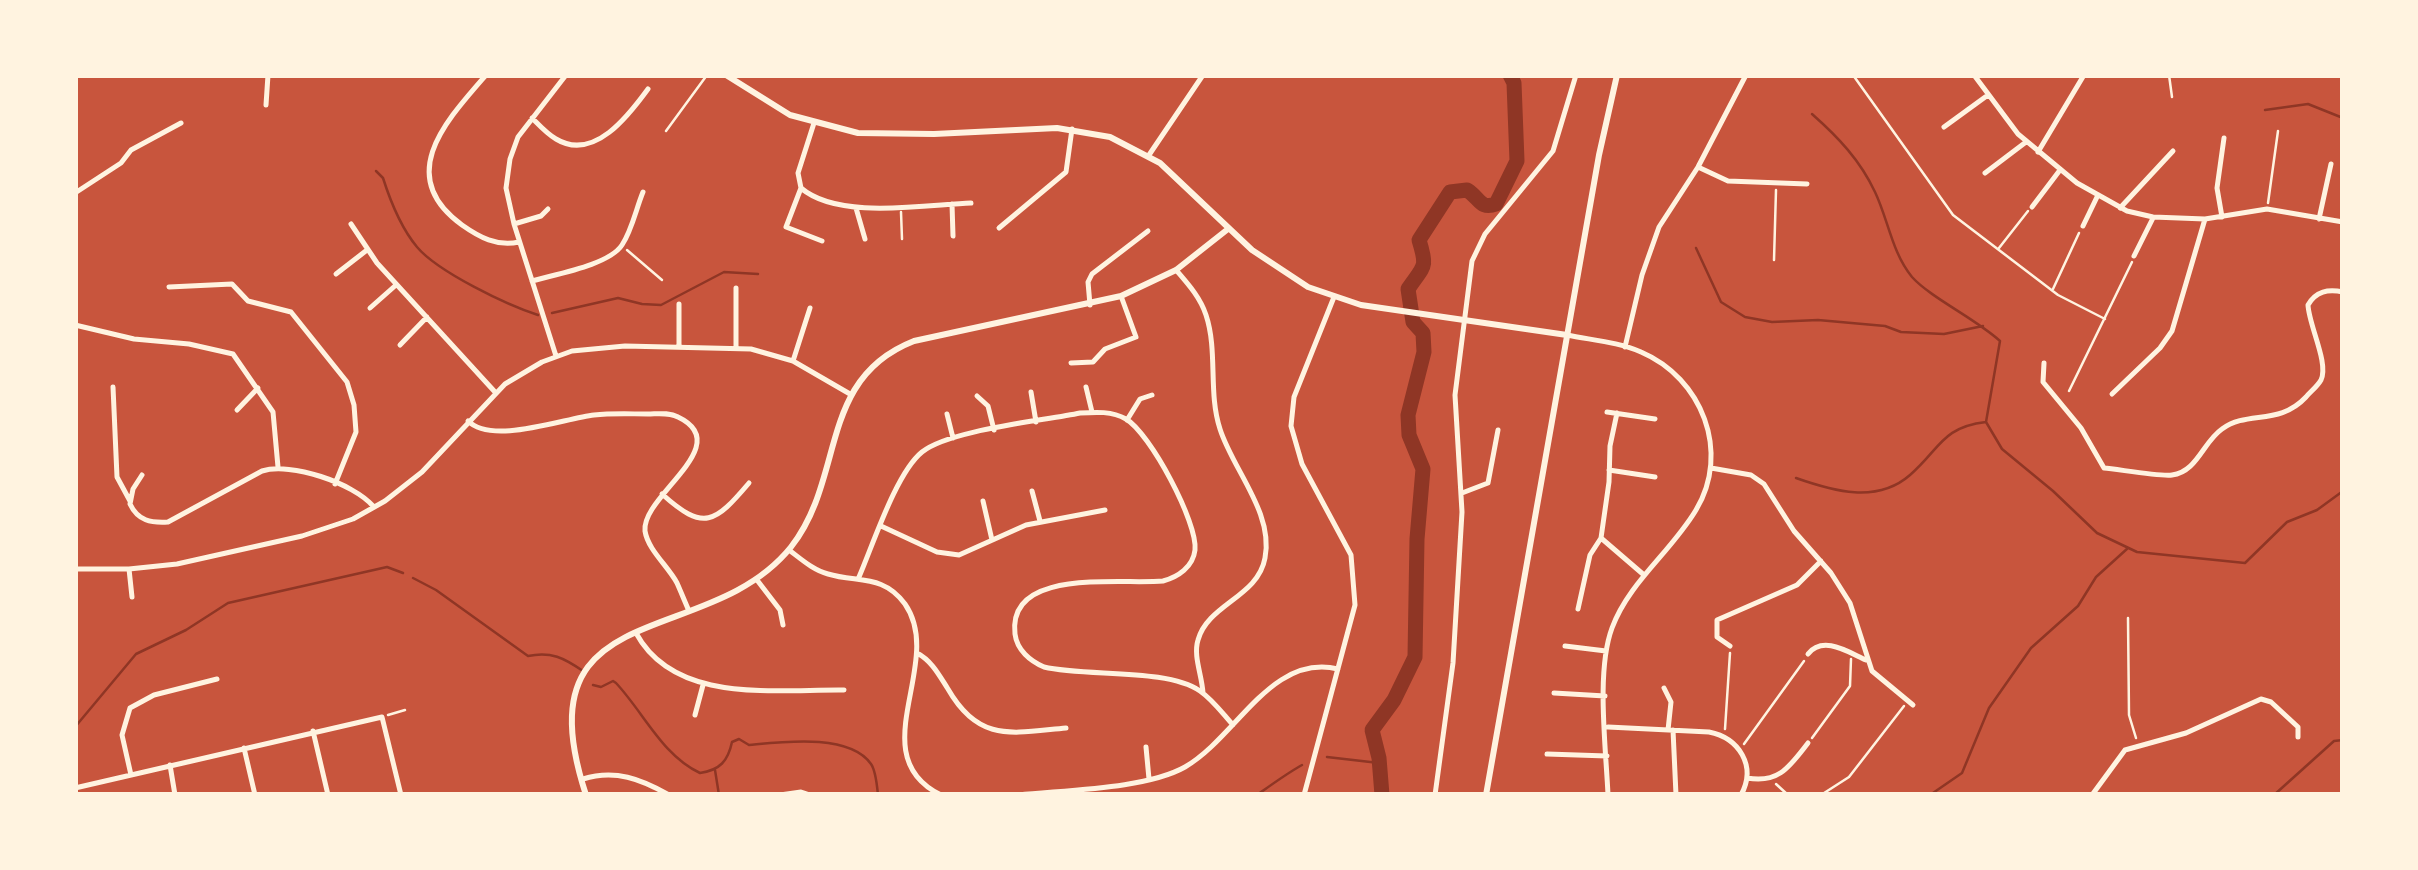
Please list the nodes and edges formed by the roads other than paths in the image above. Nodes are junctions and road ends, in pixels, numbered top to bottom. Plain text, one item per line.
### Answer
1 (268, 75) edge
2 (486, 75) edge
3 (566, 75) edge
4 (726, 75) edge
5 (1203, 75) edge
6 (1576, 75) edge
7 (1616, 75) edge
8 (1746, 75) edge
9 (1974, 75) edge
10 (2084, 75) edge
11 (648, 89) dead end
12 (1988, 95) junction
13 (266, 105) dead end
14 (532, 118) junction
15 (182, 123) dead end
16 (814, 123) junction
17 (1944, 127) dead end
18 (1072, 130) junction
19 (2224, 138) dead end
20 (2026, 142) junction
21 (2173, 151) dead end
22 (2038, 152) junction
23 (1149, 155) junction
24 (2331, 164) dead end
25 (1698, 168) junction
26 (2060, 170) junction
27 (1985, 173) dead end
28 (1807, 184) dead end
29 (802, 188) junction
30 (643, 192) dead end
31 (75, 193) edge
32 (2097, 196) junction
33 (971, 203) dead end
34 (952, 204) junction
35 (2032, 206) road end
36 (548, 208) dead end
37 (856, 208) junction
38 (2120, 208) junction
39 (2153, 217) junction
40 (2222, 217) junction
41 (2205, 219) junction
42 (2319, 219) junction
43 (2343, 222) edge
44 (351, 224) dead end
45 (514, 224) junction
46 (2082, 226) road end
47 (999, 228) dead end
48 (1228, 229) junction
49 (1148, 230) dead end
50 (953, 236) dead end
51 (865, 239) dead end
52 (822, 241) dead end
53 (519, 242) junction
54 (367, 250) junction
55 (2134, 256) road end
56 (1176, 270) junction
57 (336, 274) dead end
58 (532, 281) junction
59 (396, 285) junction
60 (169, 287) dead end
61 (736, 288) dead end
62 (2343, 292) edge
63 (1121, 296) junction
64 (1334, 297) junction
65 (680, 304) dead end
66 (1090, 304) junction
67 (370, 308) dead end
68 (810, 308) dead end
69 (427, 316) junction
70 (1464, 320) junction
71 (75, 325) edge
72 (1567, 335) junction
73 (400, 345) dead end
74 (679, 346) junction
75 (736, 347) junction
76 (1625, 347) junction
77 (556, 356) junction
78 (793, 360) junction
79 (1071, 363) dead end
80 (2044, 363) dead end
81 (113, 387) dead end
82 (1086, 387) dead end
83 (258, 388) junction
84 (495, 392) junction
85 (1032, 392) dead end
86 (850, 394) junction
87 (2112, 394) dead end
88 (1152, 395) dead end
89 (977, 396) dead end
90 (238, 410) dead end
91 (1092, 412) junction
92 (1608, 412) dead end
93 (947, 414) dead end
94 (1617, 414) junction
95 (1656, 419) dead end
96 (1127, 420) junction
97 (468, 421) junction
98 (1036, 422) junction
99 (994, 430) junction
100 (1498, 430) dead end
101 (953, 438) junction
102 (278, 467) junction
103 (1710, 468) junction
104 (1609, 470) junction
105 (142, 474) dead end
106 (1655, 477) dead end
107 (750, 483) dead end
108 (335, 484) junction
109 (1032, 492) dead end
110 (1462, 493) junction
111 (662, 494) junction
112 (130, 500) junction
113 (983, 501) dead end
114 (374, 507) junction
115 (1105, 510) dead end
116 (1040, 522) junction
117 (881, 526) junction
118 (1601, 538) junction
119 (992, 540) junction
120 (789, 550) junction
121 (1821, 560) junction
122 (75, 568) edge
123 (130, 569) junction
124 (1644, 575) junction
125 (859, 577) junction
126 (757, 580) junction
127 (132, 597) dead end
128 (1578, 609) dead end
129 (688, 612) junction
130 (783, 625) dead end
131 (635, 630) junction
132 (1565, 646) dead end
133 (1730, 646) road end
134 (1606, 651) junction
135 (917, 654) junction
136 (1808, 654) road end
137 (1866, 660) junction
138 (1338, 668) junction
139 (217, 680) dead end
140 (703, 684) junction
141 (1664, 688) dead end
142 (844, 690) dead end
143 (1203, 692) junction
144 (1554, 693) dead end
145 (1605, 696) junction
146 (1910, 703) road end
147 (695, 715) dead end
148 (1233, 726) junction
149 (1606, 727) junction
150 (1066, 728) dead end
151 (1671, 730) junction
152 (313, 732) junction
153 (2298, 737) dead end
154 (1808, 743) road end
155 (1146, 747) dead end
156 (244, 748) junction
157 (1547, 754) dead end
158 (1607, 756) junction
159 (170, 766) junction
160 (131, 775) junction
161 (1748, 778) junction
162 (580, 780) junction
163 (1149, 780) junction
164 (75, 788) edge
165 (176, 795) edge
166 (255, 795) edge
167 (328, 795) edge
168 (402, 795) edge
169 (586, 795) edge
170 (668, 795) edge
171 (780, 795) edge
172 (810, 795) edge
173 (941, 795) edge
174 (1019, 795) edge
175 (1304, 795) edge
176 (1435, 795) edge
177 (1486, 795) edge
178 (1608, 795) edge
179 (1676, 795) edge
180 (1742, 795) edge
181 (2092, 795) edge

1 - 13 street
2 - 53 street
3 - 14 street
4 - 16 street
5 - 23 street
6 - 70 street
7 - 72 street
8 - 25 street
9 - 12 street
10 - 22 street
11 - 14 street
12 - 17 street
12 - 20 street
14 - 45 street
15 - 31 street
16 - 18 street
16 - 29 street
18 - 23 street
18 - 47 street
19 - 40 street
20 - 22 street
20 - 27 street
21 - 38 street
22 - 26 street
23 - 48 street
24 - 42 street
25 - 28 street
25 - 76 street
26 - 32 street
26 - 35 street
29 - 37 street
29 - 52 street
30 - 58 street
32 - 38 street
32 - 46 street
33 - 34 street
34 - 37 street
34 - 50 street
36 - 45 street
37 - 51 street
38 - 39 street
39 - 41 street
39 - 55 street
40 - 41 street
40 - 42 street
41 - 87 street
42 - 43 street
44 - 54 street
45 - 53 street
48 - 56 street
48 - 64 street
49 - 66 street
53 - 58 street
54 - 57 street
54 - 59 street
56 - 63 street
56 - 143 street
58 - 77 street
59 - 67 street
59 - 69 street
60 - 108 street
61 - 75 street
62 - 80 street
63 - 66 street
63 - 79 street
64 - 70 street
64 - 138 street
65 - 74 street
66 - 86 street
68 - 78 street
69 - 73 street
69 - 84 street
70 - 72 street
70 - 110 street
71 - 83 street
72 - 76 street
72 - 177 street
74 - 75 street
74 - 77 street
75 - 78 street
76 - 103 street
77 - 84 street
78 - 86 street
81 - 112 street
82 - 91 street
83 - 90 street
83 - 102 street
84 - 97 street
85 - 98 street
86 - 120 street
88 - 96 street
89 - 99 street
91 - 96 street
91 - 98 street
92 - 94 street
93 - 101 street
94 - 95 street
94 - 104 street
96 - 143 street
97 - 111 street
97 - 114 street
98 - 99 street
99 - 101 street
100 - 110 street
101 - 117 street
102 - 108 street
102 - 112 street
103 - 121 street
103 - 124 street
104 - 106 street
104 - 118 street
105 - 112 street
107 - 111 street
108 - 114 street
109 - 116 street
110 - 176 street
111 - 129 street
113 - 119 street
114 - 123 street
115 - 116 street
116 - 119 street
117 - 119 street
117 - 125 street
118 - 124 street
118 - 128 street
120 - 125 street
120 - 126 street
121 - 133 street
121 - 137 street
122 - 123 street
123 - 127 street
124 - 134 street
125 - 135 street
126 - 129 street
126 - 130 street
129 - 131 street
131 - 140 street
131 - 162 street
132 - 134 street
134 - 145 street
135 - 150 street
135 - 173 street
136 - 137 street
137 - 146 street
138 - 148 street
138 - 175 street
139 - 160 street
140 - 142 street
140 - 147 street
141 - 151 street
143 - 148 street
144 - 145 street
145 - 149 street
148 - 163 street
149 - 151 street
149 - 158 street
151 - 161 street
151 - 179 street
152 - 156 street
152 - 167 street
152 - 168 street
153 - 181 street
154 - 161 street
155 - 163 street
156 - 159 street
156 - 166 street
157 - 158 street
158 - 178 street
159 - 160 street
159 - 165 street
160 - 164 street
161 - 180 street
162 - 169 street
162 - 170 street
163 - 174 street
171 - 172 street

